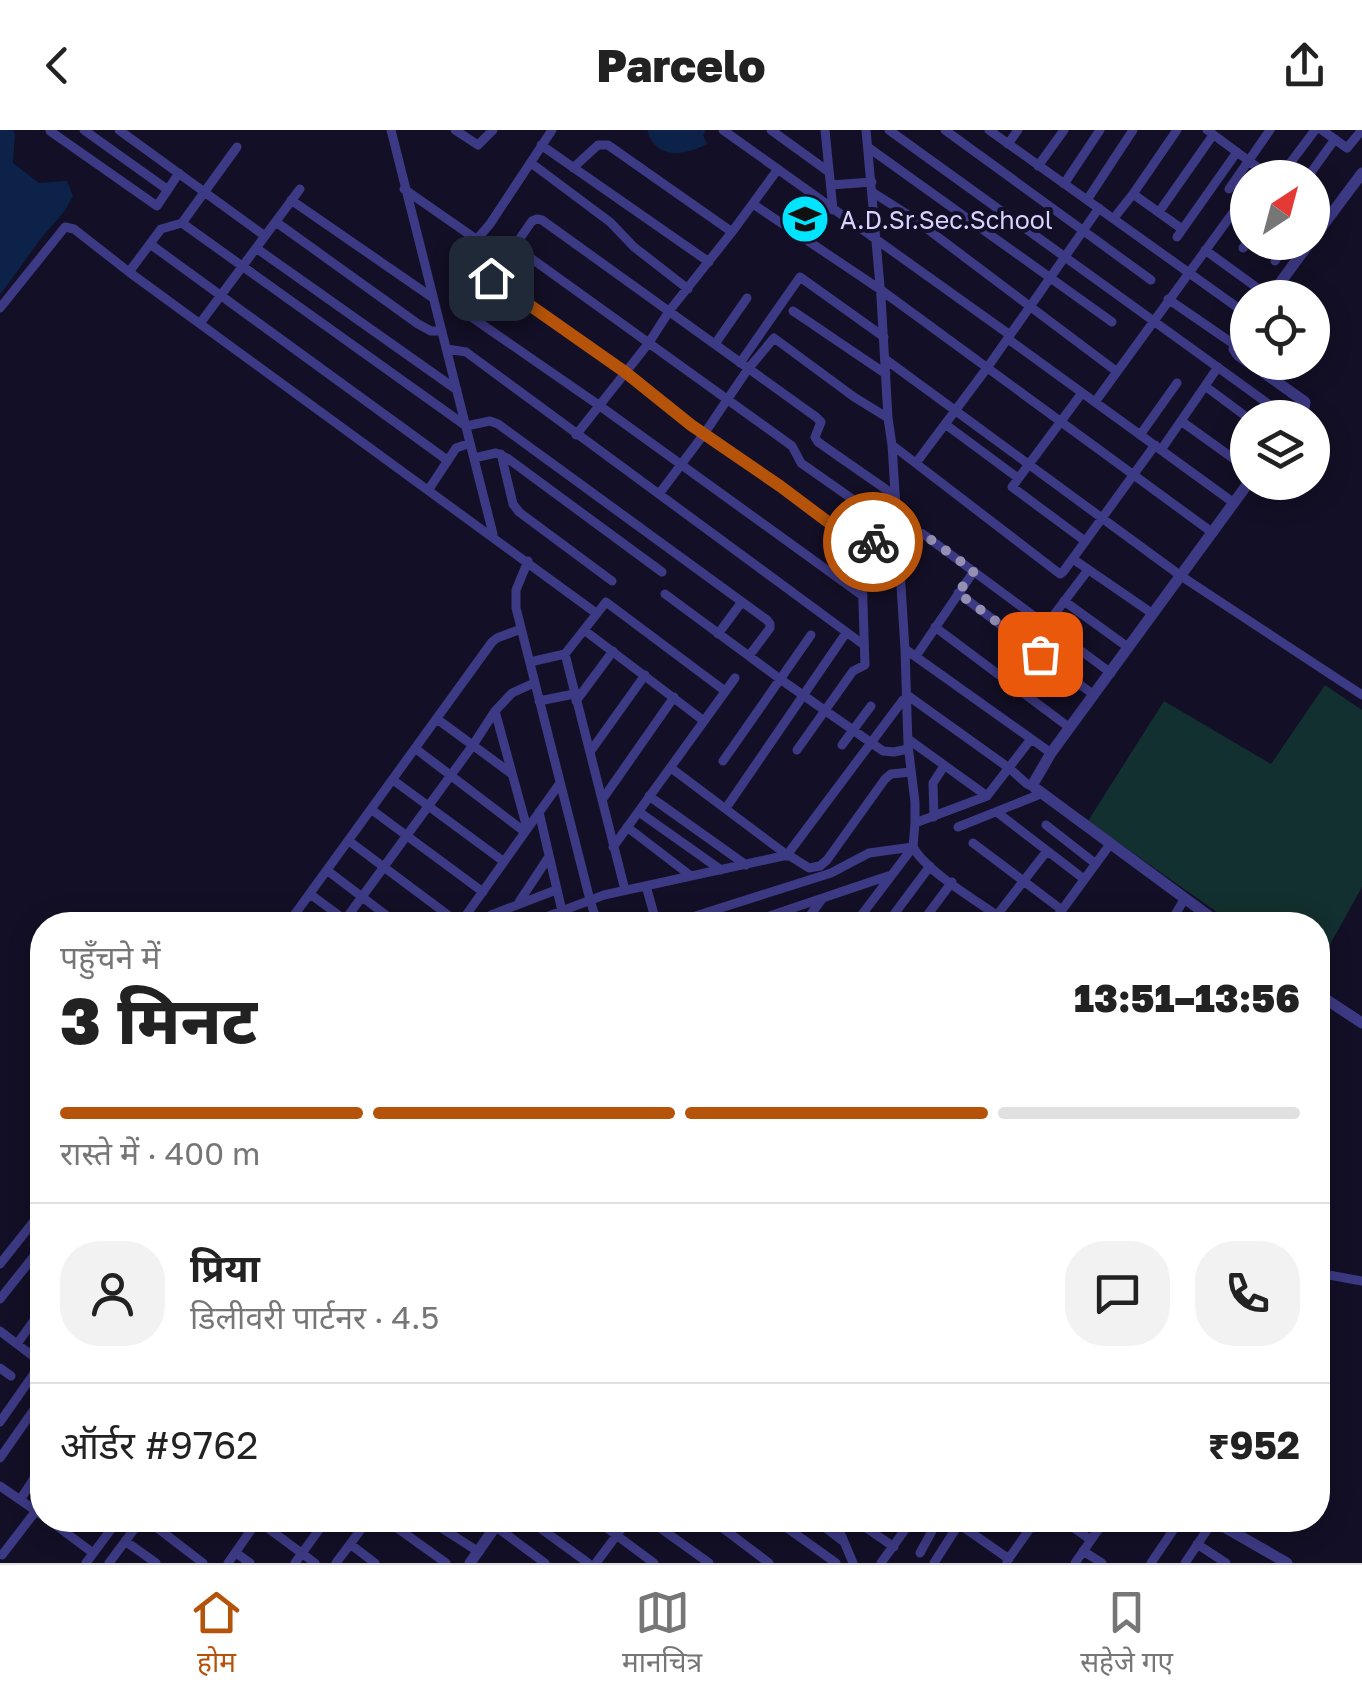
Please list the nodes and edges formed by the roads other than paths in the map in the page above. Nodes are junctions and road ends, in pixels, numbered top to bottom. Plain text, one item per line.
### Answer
1 (84, 130) edge
2 (119, 130) edge
3 (391, 130) edge
4 (455, 130) edge
5 (493, 130) edge
6 (552, 130) edge
7 (723, 130) edge
8 (771, 130) edge
9 (814, 130) edge
10 (866, 130) edge
11 (888, 130) edge
12 (945, 130) edge
13 (989, 130) edge
14 (1018, 130) edge
15 (1064, 130) edge
16 (1100, 130) edge
17 (1133, 130) edge
18 (1177, 130) edge
19 (1270, 130) edge
20 (1318, 130) edge
21 (1362, 130) edge
22 (50, 131) edge
23 (1210, 132) edge
24 (825, 134) edge
25 (1334, 139) junction
26 (1008, 144) junction
27 (542, 145) junction
28 (237, 147) dead end
29 (869, 148) junction
30 (1237, 152) junction
31 (1248, 160) joint
32 (1285, 160) edge
33 (1319, 160) edge
34 (530, 163) junction
35 (1038, 166) junction
36 (573, 168) junction
37 (778, 169) junction
38 (829, 172) junction
39 (1362, 173) edge
40 (179, 174) junction
41 (1064, 184) junction
42 (831, 185) junction
43 (872, 187) junction
44 (300, 188) dead end
45 (404, 189) junction
46 (168, 190) junction
47 (205, 193) junction
48 (1134, 194) junction
49 (292, 200) junction
50 (1087, 200) junction
51 (753, 204) junction
52 (1098, 208) junction
53 (833, 210) junction
54 (1159, 212) junction
55 (1230, 216) edge
56 (1330, 216) edge
57 (1114, 218) junction
58 (276, 222) junction
59 (182, 223) junction
60 (1082, 230) junction
61 (732, 232) junction
62 (265, 236) junction
63 (876, 241) junction
64 (150, 244) junction
65 (514, 246) junction
66 (256, 248) junction
67 (1205, 250) junction
68 (1064, 256) junction
69 (709, 262) junction
70 (242, 267) junction
71 (129, 272) junction
72 (1189, 272) junction
73 (1050, 277) junction
74 (491, 278) junction
75 (1150, 280) dead end
76 (1246, 280) edge
77 (688, 289) junction
78 (881, 290) junction
79 (221, 295) junction
80 (747, 298) dead end
81 (434, 299) junction
82 (1168, 299) junction
83 (1230, 302) edge
84 (1029, 306) junction
85 (0, 308) edge
86 (670, 310) junction
87 (793, 311) dead end
88 (1153, 320) junction
89 (201, 322) junction
90 (1112, 322) dead end
91 (442, 331) junction
92 (884, 337) junction
93 (1009, 337) junction
94 (1230, 342) edge
95 (648, 344) junction
96 (714, 344) junction
97 (447, 349) junction
98 (885, 359) junction
99 (744, 366) junction
100 (1218, 367) junction
101 (987, 368) junction
102 (1116, 370) junction
103 (625, 372) junction
104 (886, 374) junction
105 (1274, 380) edge
106 (1177, 383) dead end
107 (1205, 386) junction
108 (457, 390) junction
109 (1082, 393) junction
110 (727, 400) junction
111 (1263, 400) edge
112 (1303, 400) edge
113 (1094, 402) junction
114 (1230, 405) edge
115 (600, 406) junction
116 (955, 410) junction
117 (888, 418) junction
118 (1181, 421) junction
119 (1060, 422) junction
120 (945, 424) junction
121 (466, 426) junction
122 (704, 434) junction
123 (576, 435) junction
124 (1140, 435) junction
125 (470, 444) junction
126 (892, 445) junction
127 (1158, 447) junction
128 (500, 454) junction
129 (1230, 456) edge
130 (474, 458) junction
131 (447, 460) junction
132 (916, 464) junction
133 (1029, 464) junction
134 (681, 466) junction
135 (1133, 476) junction
136 (1018, 478) junction
137 (429, 490) junction
138 (659, 494) junction
139 (894, 495) junction
140 (1237, 500) edge
141 (1234, 504) junction
142 (1102, 519) junction
143 (897, 530) junction
144 (1212, 533) junction
145 (494, 536) junction
146 (1085, 541) junction
147 (861, 543) junction
148 (1073, 558) junction
149 (528, 561) junction
150 (1088, 570) junction
151 (974, 571) junction
152 (662, 572) dead end
153 (1181, 576) junction
154 (612, 582) dead end
155 (958, 593) junction
156 (664, 594) dead end
157 (863, 596) junction
158 (1064, 601) junction
159 (741, 603) junction
160 (596, 613) junction
161 (1153, 614) junction
162 (1047, 624) junction
163 (935, 627) junction
164 (520, 628) junction
165 (584, 630) junction
166 (846, 633) junction
167 (718, 634) junction
168 (811, 634) dead end
169 (864, 645) junction
170 (1128, 648) junction
171 (905, 649) junction
172 (612, 651) junction
173 (565, 654) junction
174 (749, 656) junction
175 (916, 656) junction
176 (530, 662) junction
177 (1111, 673) junction
178 (646, 675) junction
179 (735, 678) dead end
180 (780, 679) junction
181 (534, 683) junction
182 (725, 691) junction
183 (803, 695) junction
184 (1094, 695) junction
185 (1362, 696) edge
186 (674, 697) junction
187 (575, 698) junction
188 (905, 698) junction
189 (539, 701) junction
190 (872, 706) dead end
191 (824, 709) junction
192 (495, 711) junction
193 (437, 720) junction
194 (704, 721) junction
195 (1070, 728) junction
196 (854, 730) junction
197 (1031, 739) junction
198 (872, 742) junction
199 (908, 744) junction
200 (473, 745) junction
201 (842, 745) dead end
202 (416, 749) junction
203 (797, 750) dead end
204 (590, 752) junction
205 (1051, 753) junction
206 (723, 761) dead end
207 (944, 766) junction
208 (671, 768) junction
209 (1009, 768) junction
210 (910, 772) junction
211 (512, 774) junction
212 (451, 775) junction
213 (393, 780) junction
214 (560, 783) junction
215 (1039, 791) junction
216 (650, 796) junction
217 (987, 796) junction
218 (602, 800) junction
219 (428, 806) junction
220 (726, 808) junction
221 (372, 810) junction
222 (539, 812) junction
223 (639, 812) junction
224 (998, 812) junction
225 (934, 817) junction
226 (914, 823) junction
227 (1046, 825) dead end
228 (627, 827) junction
229 (958, 827) dead end
230 (526, 830) junction
231 (408, 836) junction
232 (349, 841) junction
233 (973, 843) dead end
234 (1112, 843) junction
235 (613, 847) junction
236 (912, 847) junction
237 (1047, 851) junction
238 (787, 856) junction
239 (548, 858) junction
240 (503, 861) junction
241 (1096, 864) junction
242 (746, 865) junction
243 (386, 866) junction
244 (930, 866) junction
245 (721, 870) junction
246 (328, 871) junction
247 (691, 876) junction
248 (890, 876) junction
249 (1084, 880) junction
250 (1023, 881) junction
251 (952, 882) junction
252 (646, 886) junction
253 (556, 890) junction
254 (626, 890) junction
255 (483, 892) junction
256 (310, 894) junction
257 (364, 897) junction
258 (1184, 898) junction
259 (822, 899) junction
260 (590, 900) junction
261 (518, 905) junction
262 (1062, 910) joint
263 (562, 911) joint
264 (297, 912) edge
265 (335, 912) edge
266 (355, 912) edge
267 (383, 912) edge
268 (445, 912) edge
269 (469, 912) edge
270 (499, 912) edge
271 (594, 912) edge
272 (653, 912) edge
273 (709, 912) edge
274 (782, 912) edge
275 (813, 912) edge
276 (864, 912) edge
277 (896, 912) edge
278 (930, 912) edge
279 (994, 912) edge
280 (999, 912) edge
281 (1176, 912) edge
282 (1203, 912) edge
283 (1330, 1002) edge
284 (1362, 1022) edge
285 (30, 1226) edge
286 (30, 1261) edge
287 (0, 1264) edge
288 (1330, 1274) edge
289 (1362, 1281) edge
290 (0, 1298) edge
291 (30, 1326) edge
292 (0, 1331) edge
293 (17, 1344) junction
294 (30, 1353) edge
295 (0, 1368) edge
296 (12, 1376) dead end
297 (30, 1379) edge
298 (30, 1415) edge
299 (0, 1422) edge
300 (0, 1458) edge
301 (30, 1485) edge
302 (0, 1486) edge
303 (20, 1500) junction
304 (30, 1505) edge
305 (30, 1522) edge
306 (66, 1532) edge
307 (109, 1532) edge
308 (133, 1532) edge
309 (160, 1532) edge
310 (249, 1532) edge
311 (274, 1532) edge
312 (317, 1532) edge
313 (359, 1532) edge
314 (403, 1532) edge
315 (443, 1532) edge
316 (489, 1532) edge
317 (507, 1532) edge
318 (546, 1532) edge
319 (612, 1532) edge
320 (620, 1532) edge
321 (666, 1532) edge
322 (728, 1532) edge
323 (793, 1532) edge
324 (831, 1532) edge
325 (840, 1532) edge
326 (872, 1532) edge
327 (904, 1532) edge
328 (931, 1532) edge
329 (954, 1532) edge
330 (973, 1532) edge
331 (1028, 1532) edge
332 (1080, 1532) edge
333 (1096, 1532) edge
334 (1172, 1532) edge
335 (1205, 1532) edge
336 (1233, 1532) edge
337 (617, 1536) junction
338 (126, 1540) junction
339 (1090, 1540) junction
340 (844, 1542) junction
341 (350, 1544) junction
342 (1198, 1544) junction
343 (894, 1547) junction
344 (1084, 1551) junction
345 (94, 1553) junction
346 (236, 1553) junction
347 (302, 1553) junction
348 (920, 1553) dead end
349 (1, 1554) edge
350 (476, 1559) edge
351 (1007, 1561) edge
352 (14, 1563) edge
353 (86, 1563) edge
354 (109, 1563) edge
355 (156, 1563) edge
356 (203, 1563) edge
357 (228, 1563) edge
358 (250, 1563) edge
359 (295, 1563) edge
360 (315, 1563) edge
361 (336, 1563) edge
362 (375, 1563) edge
363 (446, 1563) edge
364 (546, 1563) edge
365 (588, 1563) edge
366 (596, 1563) edge
367 (654, 1563) edge
368 (709, 1563) edge
369 (769, 1563) edge
370 (836, 1563) edge
371 (853, 1563) edge
372 (881, 1563) edge
373 (934, 1563) edge
374 (1075, 1563) edge
375 (1102, 1563) edge
376 (1152, 1563) edge
377 (1186, 1563) edge
378 (1226, 1563) edge
379 (1287, 1563) edge

1 - 46 street
2 - 40 street
3 - 45 street
4 - 5 street
6 - 27 street
7 - 37 street
8 - 38 street
9 - 24 street
10 - 29 street
11 - 68 street
12 - 60 street
13 - 26 street
14 - 26 street
15 - 35 street
16 - 41 street
17 - 50 street
18 - 48 street
19 - 31 street
20 - 25 street
20 - 32 street
21 - 25 street
22 - 46 street
23 - 30 street
23 - 54 street
24 - 38 street
25 - 33 street
26 - 35 street
27 - 34 street
27 - 36 street
28 - 47 street
29 - 43 street
29 - 73 street
30 - 31 street
30 - 54 street
34 - 45 street
34 - 77 street
35 - 41 street
36 - 61 street
36 - 69 street
37 - 51 street
37 - 53 street
38 - 42 street
39 - 56 street
40 - 46 street
40 - 47 street
41 - 50 street
42 - 43 street
42 - 53 street
43 - 63 street
43 - 84 street
44 - 49 street
45 - 81 street
47 - 59 street
47 - 62 street
48 - 54 street
48 - 57 street
49 - 58 street
49 - 81 street
50 - 52 street
51 - 61 street
51 - 78 street
52 - 57 street
52 - 60 street
53 - 63 street
55 - 67 street
57 - 72 street
58 - 62 street
58 - 91 street
59 - 64 street
59 - 70 street
60 - 68 street
60 - 75 street
61 - 69 street
62 - 66 street
63 - 78 street
63 - 93 street
64 - 71 street
64 - 79 street
65 - 74 street
65 - 86 street
65 - 95 street
66 - 70 street
66 - 108 street
67 - 72 street
67 - 76 street
68 - 73 street
68 - 88 street
69 - 77 street
70 - 79 street
70 - 121 street
71 - 85 street
71 - 89 street
72 - 82 street
72 - 83 street
73 - 84 street
73 - 90 street
74 - 103 street
74 - 115 street
77 - 86 street
78 - 92 street
78 - 101 street
79 - 89 street
79 - 131 street
80 - 96 street
81 - 91 street
82 - 88 street
82 - 94 street
84 - 93 street
84 - 102 street
86 - 95 street
86 - 96 street
87 - 104 street
88 - 100 street
88 - 102 street
89 - 137 street
91 - 97 street
92 - 98 street
92 - 99 street
93 - 101 street
93 - 109 street
95 - 103 street
95 - 110 street
96 - 99 street
97 - 108 street
97 - 123 street
98 - 104 street
98 - 116 street
99 - 110 street
99 - 117 street
99 - 139 street
100 - 107 street
100 - 111 street
101 - 116 street
101 - 119 street
102 - 113 street
103 - 115 street
103 - 122 street
104 - 117 street
105 - 112 street
106 - 124 street
107 - 114 street
107 - 118 street
108 - 121 street
109 - 113 street
109 - 119 street
110 - 122 street
110 - 143 street
113 - 124 street
115 - 123 street
115 - 134 street
116 - 120 street
116 - 133 street
117 - 126 street
118 - 127 street
118 - 129 street
119 - 133 street
119 - 135 street
120 - 132 street
120 - 136 street
121 - 125 street
121 - 159 street
122 - 134 street
122 - 147 street
123 - 138 street
124 - 127 street
125 - 130 street
125 - 131 street
126 - 132 street
126 - 139 street
127 - 135 street
127 - 141 street
128 - 130 street
128 - 152 street
128 - 154 street
130 - 145 street
131 - 137 street
132 - 148 street
133 - 136 street
133 - 142 street
134 - 138 street
134 - 157 street
135 - 142 street
135 - 144 street
136 - 146 street
137 - 145 street
138 - 166 street
139 - 143 street
140 - 141 street
141 - 144 street
142 - 146 street
142 - 153 street
143 - 147 street
143 - 151 street
143 - 171 street
144 - 153 street
145 - 149 street
146 - 148 street
147 - 157 street
148 - 150 street
149 - 160 street
149 - 164 street
150 - 158 street
150 - 161 street
151 - 155 street
151 - 162 street
153 - 161 street
153 - 185 street
155 - 163 street
155 - 184 street
156 - 167 street
157 - 169 street
158 - 162 street
158 - 170 street
159 - 167 street
159 - 174 street
160 - 165 street
160 - 182 street
161 - 170 street
162 - 177 street
163 - 175 street
163 - 195 street
164 - 176 street
164 - 193 street
165 - 172 street
165 - 173 street
166 - 169 street
166 - 183 street
167 - 174 street
168 - 180 street
169 - 191 street
170 - 177 street
171 - 175 street
171 - 188 street
172 - 178 street
172 - 187 street
173 - 176 street
173 - 187 street
174 - 180 street
175 - 197 street
176 - 181 street
177 - 184 street
178 - 186 street
178 - 204 street
179 - 182 street
180 - 183 street
180 - 206 street
181 - 189 street
181 - 192 street
182 - 194 street
183 - 191 street
183 - 220 street
184 - 195 street
186 - 194 street
186 - 218 street
187 - 189 street
187 - 204 street
188 - 198 street
188 - 199 street
188 - 209 street
189 - 214 street
190 - 196 street
191 - 196 street
191 - 203 street
192 - 200 street
192 - 211 street
193 - 200 street
193 - 202 street
194 - 208 street
195 - 205 street
196 - 198 street
196 - 201 street
197 - 205 street
197 - 209 street
198 - 199 street
198 - 238 street
199 - 207 street
199 - 210 street
200 - 211 street
200 - 212 street
202 - 212 street
202 - 213 street
204 - 218 street
205 - 215 street
207 - 217 street
207 - 225 street
208 - 216 street
208 - 220 street
209 - 215 street
209 - 217 street
210 - 226 street
210 - 238 street
211 - 230 street
212 - 219 street
212 - 230 street
213 - 219 street
213 - 221 street
214 - 222 street
214 - 260 street
215 - 224 street
215 - 234 street
216 - 223 street
216 - 242 street
217 - 225 street
218 - 235 street
219 - 231 street
219 - 240 street
220 - 238 street
221 - 231 street
221 - 232 street
222 - 230 street
222 - 239 street
223 - 228 street
223 - 245 street
224 - 229 street
224 - 237 street
225 - 226 street
226 - 236 street
227 - 241 street
228 - 235 street
228 - 247 street
230 - 240 street
231 - 243 street
231 - 255 street
232 - 243 street
232 - 246 street
233 - 250 street
234 - 241 street
234 - 258 street
235 - 254 street
236 - 244 street
236 - 248 street
236 - 273 street
237 - 249 street
237 - 250 street
238 - 242 street
239 - 253 street
239 - 261 street
240 - 255 street
241 - 249 street
242 - 245 street
243 - 257 street
243 - 268 street
244 - 251 street
244 - 277 street
245 - 247 street
246 - 256 street
246 - 257 street
247 - 252 street
248 - 259 street
248 - 276 street
249 - 262 street
250 - 262 street
250 - 280 street
251 - 278 street
251 - 279 street
252 - 254 street
252 - 272 street
253 - 261 street
253 - 263 street
254 - 260 street
255 - 269 street
256 - 264 street
256 - 265 street
257 - 266 street
257 - 267 street
258 - 281 street
258 - 282 street
259 - 274 street
259 - 275 street
260 - 263 street
260 - 271 street
261 - 270 street
283 - 284 street
285 - 287 street
286 - 290 street
288 - 289 street
291 - 293 street
292 - 293 street
293 - 294 street
295 - 296 street
297 - 299 street
298 - 300 street
301 - 303 street
302 - 303 street
303 - 304 street
305 - 349 street
306 - 345 street
307 - 345 street
308 - 338 street
309 - 356 street
310 - 346 street
311 - 347 street
312 - 347 street
313 - 341 street
314 - 363 street
315 - 350 street
316 - 350 street
317 - 364 street
318 - 365 street
319 - 337 street
320 - 337 street
321 - 368 street
322 - 369 street
323 - 370 street
324 - 340 street
325 - 340 street
326 - 343 street
327 - 343 street
328 - 348 street
329 - 373 street
330 - 351 street
331 - 351 street
332 - 339 street
333 - 339 street
334 - 376 street
335 - 342 street
336 - 379 street
337 - 366 street
337 - 367 street
338 - 354 street
338 - 355 street
339 - 344 street
340 - 371 street
341 - 361 street
341 - 362 street
342 - 377 street
342 - 378 street
343 - 372 street
344 - 374 street
344 - 375 street
345 - 353 street
346 - 357 street
346 - 358 street
347 - 359 street
347 - 360 street
349 - 352 street

